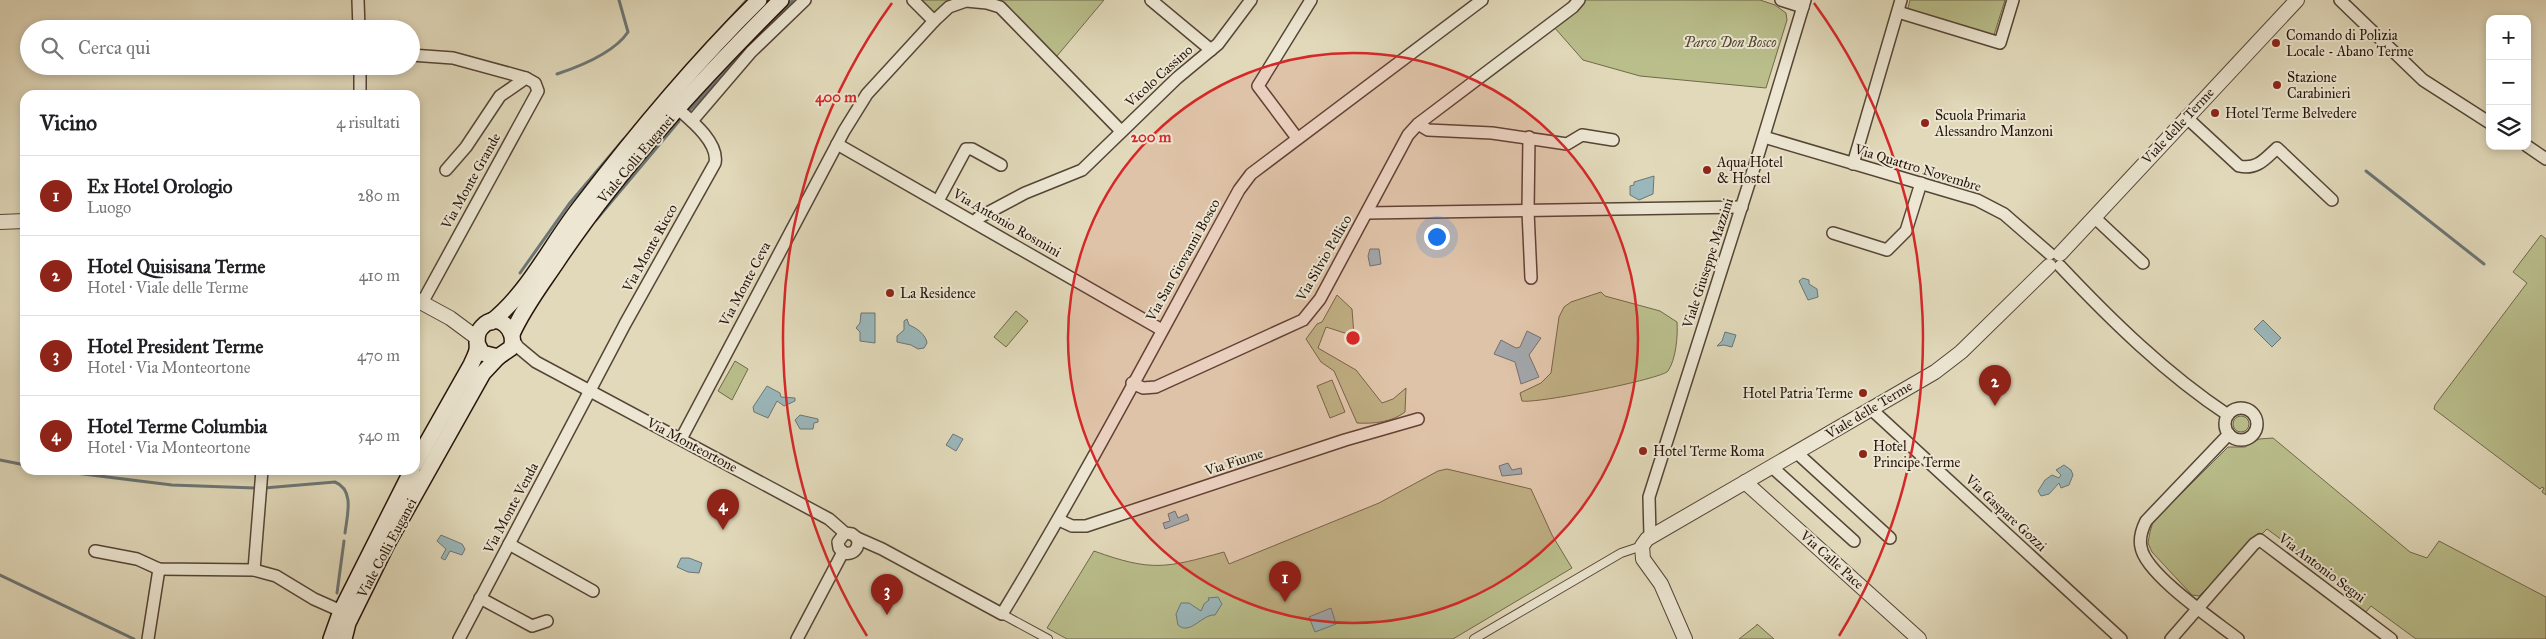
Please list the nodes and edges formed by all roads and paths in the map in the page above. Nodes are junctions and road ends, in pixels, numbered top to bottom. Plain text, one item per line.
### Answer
1 (358, 0) edge
2 (760, 0) edge
3 (781, 0) edge
4 (805, 0) edge
5 (913, 0) edge
6 (1151, 0) edge
7 (1251, 0) edge
8 (1311, 0) edge
9 (1482, 0) edge
10 (1578, 0) edge
11 (1781, 0) edge
12 (1901, 0) edge
13 (2013, 0) edge
14 (2297, 0) edge
15 (2340, 0) edge
16 (1804, 4) edge
17 (1898, 12) junction
18 (359, 20) edge
19 (934, 21) junction
20 (1212, 50) junction
21 (420, 56) edge
22 (360, 75) edge
23 (526, 78) junction
24 (360, 90) edge
25 (678, 109) junction
26 (2186, 118) junction
27 (2486, 120) edge
28 (692, 121) junction
29 (1418, 124) junction
30 (1121, 131) junction
31 (1529, 137) junction
32 (1764, 137) junction
33 (1297, 138) junction
34 (1613, 140) dead end
35 (837, 144) junction
36 (2531, 149) edge
37 (2546, 159) edge
38 (1853, 164) junction
39 (1001, 165) dead end
40 (446, 170) dead end
41 (1921, 183) junction
42 (938, 200) junction
43 (2332, 200) dead end
44 (1742, 207) junction
45 (1528, 211) junction
46 (1368, 213) junction
47 (2094, 217) junction
48 (20, 221) edge
49 (0, 222) edge
50 (975, 222) junction
51 (1833, 234) dead end
52 (2055, 260) junction
53 (2142, 263) dead end
54 (1531, 278) dead end
55 (420, 299) edge
56 (420, 302) edge
57 (450, 318) junction
58 (488, 323) junction
59 (1162, 330) junction
60 (513, 336) junction
61 (477, 340) junction
62 (501, 356) junction
63 (536, 362) junction
64 (1132, 383) junction
65 (590, 392) junction
66 (1871, 409) junction
67 (2228, 415) junction
68 (1418, 419) dead end
69 (2229, 434) junction
70 (681, 439) junction
71 (1797, 453) junction
72 (420, 455) edge
73 (1772, 467) junction
74 (262, 475) edge
75 (409, 475) edge
76 (1745, 482) junction
77 (1059, 520) junction
78 (845, 533) junction
79 (857, 538) junction
80 (1890, 538) dead end
81 (1646, 541) junction
82 (1854, 541) dead end
83 (509, 544) junction
84 (95, 552) dead end
85 (842, 552) junction
86 (159, 569) junction
87 (254, 570) junction
88 (593, 591) dead end
89 (480, 598) junction
90 (2198, 608) junction
91 (341, 611) junction
92 (1002, 614) junction
93 (547, 621) dead end
94 (1487, 636) edge
95 (148, 639) edge
96 (331, 639) edge
97 (344, 639) edge
98 (459, 639) edge
99 (797, 639) edge
100 (1048, 639) edge
101 (1474, 639) edge
102 (1685, 639) edge
103 (1919, 639) edge
104 (2121, 639) edge
105 (2171, 639) edge
106 (2238, 639) edge
107 (2391, 639) edge

1 - 18 street
2 - 58 main road, Viale Colli Euganei
3 - 25 main road, Viale Colli Euganei
4 - 28 street
5 - 19 street
6 - 20 street
7 - 20 street, Vicolo Cassino
8 - 33 street
9 - 33 street, Via San Giovanni Bosco
10 - 29 street
11 - 16 street
12 - 17 street
13 - 17 street
14 - 26 street, Viale delle Terme
15 - 27 street
16 - 32 street, Viale Giuseppe Mazzini
17 - 38 street
19 - 30 street, Via Monte Ceva
19 - 35 street, Via Monte Ceva
20 - 30 street, Vicolo Cassino
21 - 23 street
22 - 24 street
23 - 40 street, Via Monte Grande
23 - 55 street, Via Monte Grande
25 - 28 street, Via Monte Ricco
25 - 60 main road, Viale Colli Euganei
26 - 43 street
26 - 47 street, Viale delle Terme
28 - 65 street, Via Monte Ricco
29 - 31 street
29 - 46 street
30 - 50 street, Vicolo Cassino
31 - 34 street
31 - 45 street
32 - 38 street, Via Quattro Novembre
32 - 44 street, Viale Giuseppe Mazzini
33 - 59 street, Via San Giovanni Bosco
35 - 42 street, Via Antonio Rosmini
35 - 70 street, Via Monte Ceva
36 - 37 street
38 - 41 street, Via Quattro Novembre
39 - 42 street
41 - 51 street
41 - 52 street, Via Quattro Novembre
42 - 50 street, Via Antonio Rosmini
44 - 45 street, Via Silvio Pellico
44 - 81 street, Viale Giuseppe Mazzini
45 - 46 street, Via Silvio Pellico
45 - 54 street
46 - 64 street, Via Silvio Pellico
47 - 52 street, Viale delle Terme
47 - 53 street
48 - 49 street
50 - 59 street, Via Antonio Rosmini
52 - 66 street, Viale delle Terme
52 - 67 street, Via Quattro Novembre
56 - 57 street
57 - 58 street
57 - 61 street
58 - 60 main road
58 - 61 main road, Viale Colli Euganei
59 - 64 street, Via San Giovanni Bosco
60 - 62 main road, Viale Colli Euganei
60 - 63 street
61 - 62 main road
61 - 72 main road, Viale Colli Euganei
62 - 63 street
62 - 97 main road, Viale Colli Euganei
63 - 65 street, Via Monteortone
64 - 77 street, Via San Giovanni Bosco
65 - 70 street, Via Monteortone
65 - 83 street, Via Monte Venda
66 - 71 street, Viale delle Terme
66 - 104 street, Via Gaspare Gozzi
67 - 69 street
67 - 69 street
68 - 77 street, Via Fiume
69 - 90 street
70 - 78 street, Via Monteortone
71 - 73 street, Viale delle Terme
71 - 80 street
73 - 76 street, Viale delle Terme
73 - 82 street
74 - 87 street
75 - 91 main road, Viale Colli Euganei
76 - 81 street, Viale delle Terme
76 - 103 street, Via Calle Pace
77 - 92 street, Via San Giovanni Bosco
78 - 79 street, Via Monteortone
78 - 85 street
79 - 85 street
79 - 92 street, Via Monteortone
81 - 94 street
81 - 102 street
83 - 88 street
83 - 89 street, Via Monte Venda
84 - 86 street
85 - 99 street
86 - 87 street
86 - 95 street
87 - 91 street
89 - 93 street
89 - 98 street, Via Monte Venda
90 - 105 street
90 - 106 street
90 - 107 street, Via Antonio Segni
91 - 96 main road, Viale Colli Euganei
92 - 100 street
94 - 101 street

